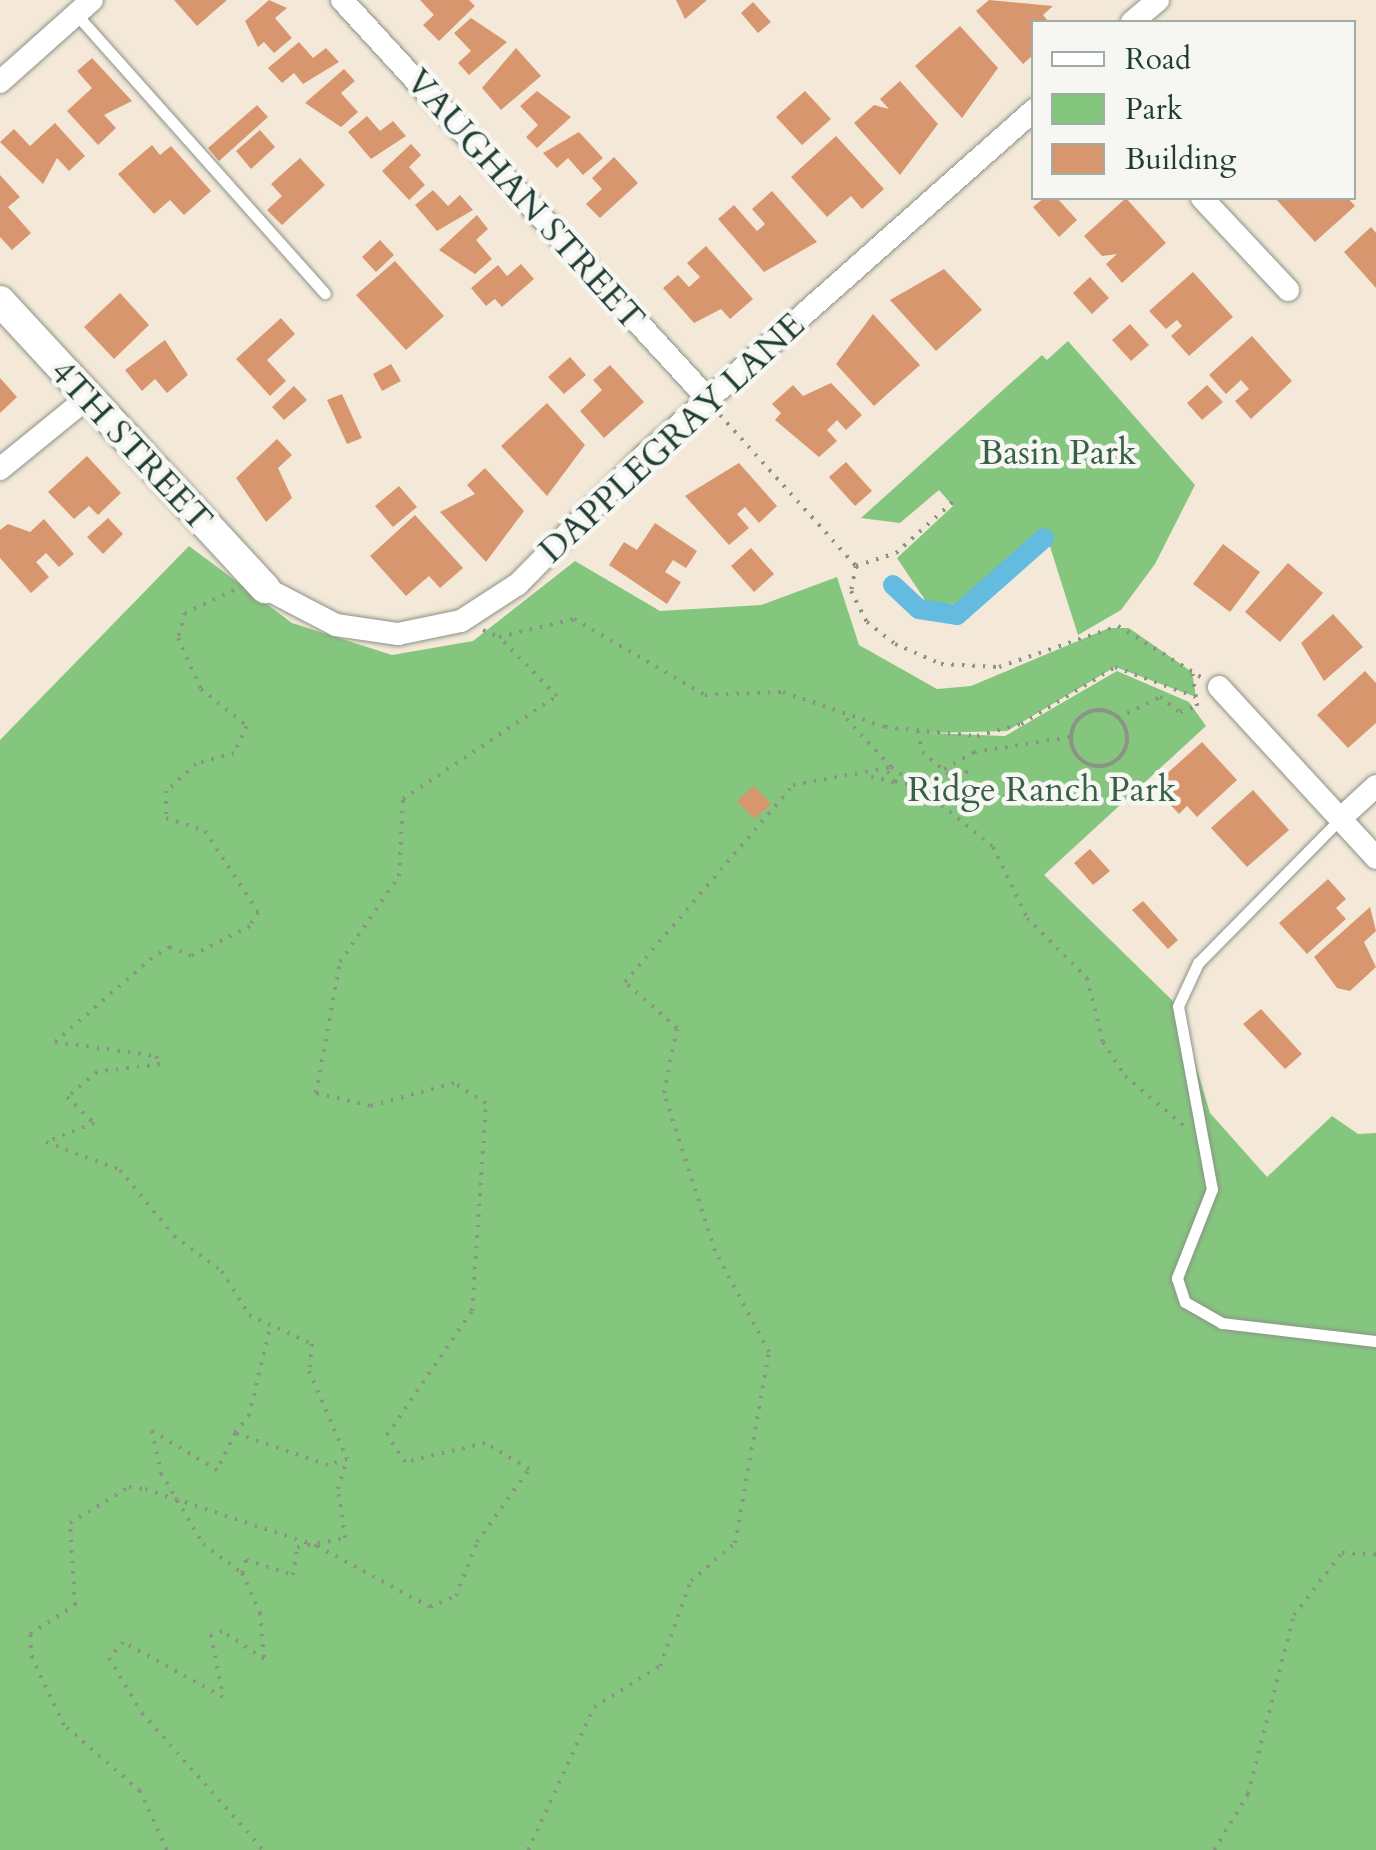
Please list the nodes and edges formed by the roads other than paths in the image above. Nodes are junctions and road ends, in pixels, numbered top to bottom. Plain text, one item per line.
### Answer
1 (342, 0) edge
2 (1158, 0) edge
3 (84, 7) edge
4 (1134, 20) edge
5 (0, 82) edge
6 (1031, 113) edge
7 (1204, 200) edge
8 (1288, 290) dead end
9 (325, 293) dead end
10 (0, 301) edge
11 (85, 400) junction
12 (708, 400) junction
13 (0, 469) edge
14 (259, 582) joint
15 (1219, 687) road end
16 (1376, 786) edge
17 (1340, 819) junction
18 (1376, 858) edge
19 (1376, 1341) edge

1 - 12 street, VAUGHAN STREET
2 - 4 street
3 - 5 street
3 - 9 lane
6 - 12 street, DAPPLEGRAY LANE
7 - 8 street
10 - 11 street, 4TH STREET
11 - 13 street
11 - 14 street, 4TH STREET
12 - 14 street, DAPPLEGRAY LANE
15 - 17 street
16 - 17 street
17 - 18 street
17 - 19 lane

